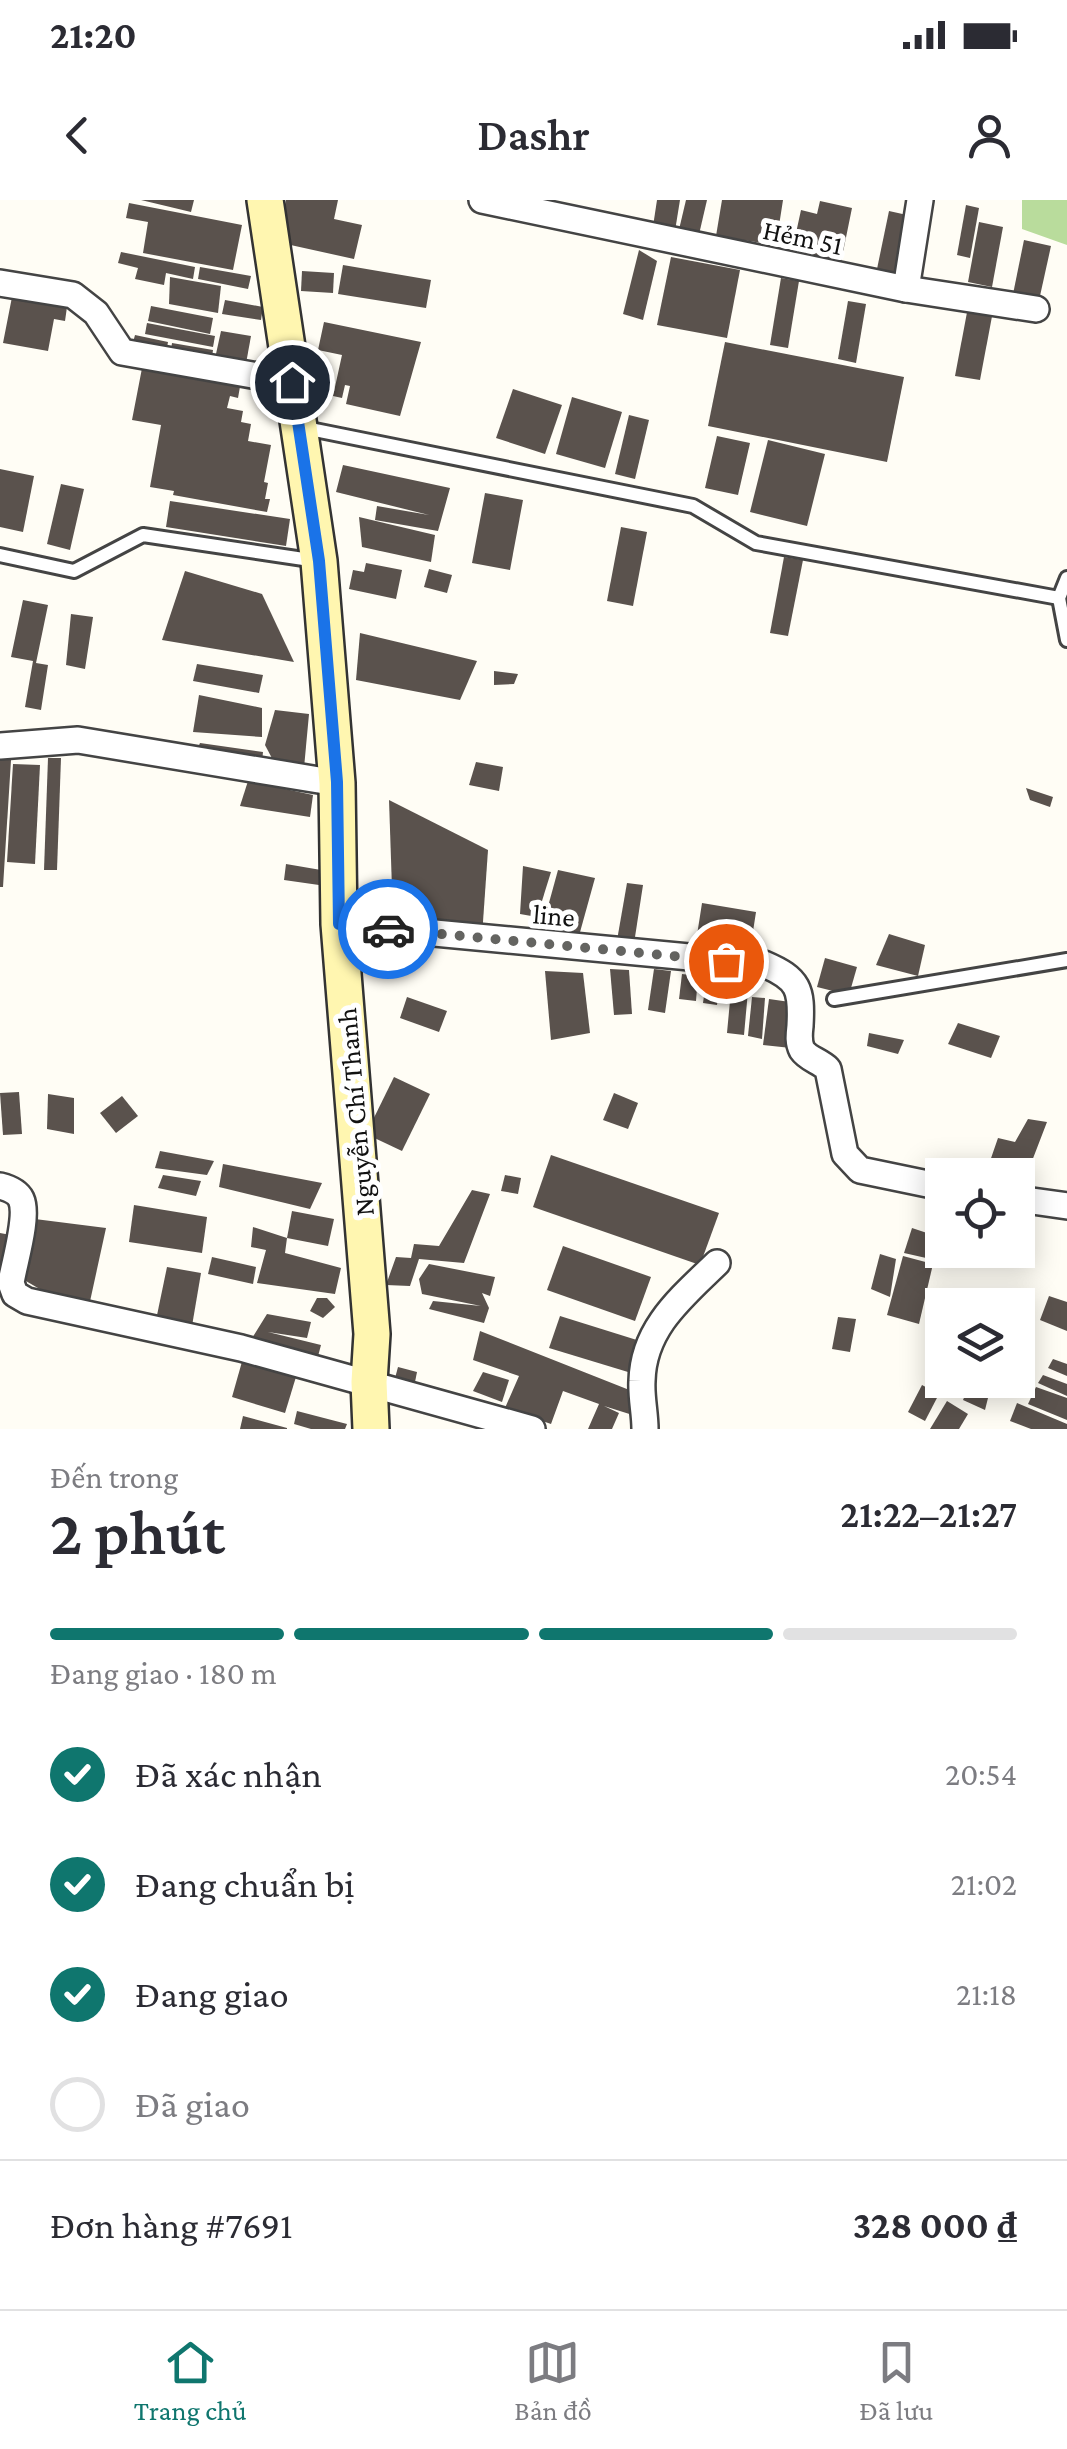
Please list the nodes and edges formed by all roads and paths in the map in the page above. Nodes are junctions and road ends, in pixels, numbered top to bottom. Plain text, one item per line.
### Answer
1 (265, 200) edge
2 (482, 200) edge
3 (920, 200) edge
4 (0, 282) edge
5 (906, 289) junction
6 (1036, 309) dead end
7 (292, 382) junction
8 (297, 427) junction
9 (0, 555) edge
10 (319, 561) junction
11 (1067, 578) edge
12 (1060, 598) junction
13 (1067, 640) edge
14 (0, 746) edge
15 (337, 782) junction
16 (339, 924) junction
17 (1067, 960) edge
18 (834, 1000) dead end
19 (925, 1183) edge
20 (0, 1186) edge
21 (1035, 1201) edge
22 (1067, 1206) edge
23 (717, 1263) dead end
24 (369, 1382) junction
25 (372, 1429) edge
26 (532, 1429) edge
27 (645, 1429) edge

1 - 7 main road, Nguyễn Chí Thanh
2 - 5 street, Hẻm 51
3 - 5 street
4 - 7 street
5 - 6 street, Hẻm 51
7 - 8 main road, Nguyễn Chí Thanh
8 - 10 main road, Nguyễn Chí Thanh
8 - 12 lane
9 - 10 lane
10 - 15 main road, Nguyễn Chí Thanh
11 - 12 lane
12 - 13 lane
14 - 15 street
15 - 16 main road, Nguyễn Chí Thanh
16 - 19 street, line
16 - 24 main road, Nguyễn Chí Thanh
17 - 18 lane
20 - 24 street
21 - 22 street
23 - 27 street
24 - 25 main road, Nguyễn Chí Thanh
24 - 26 street

